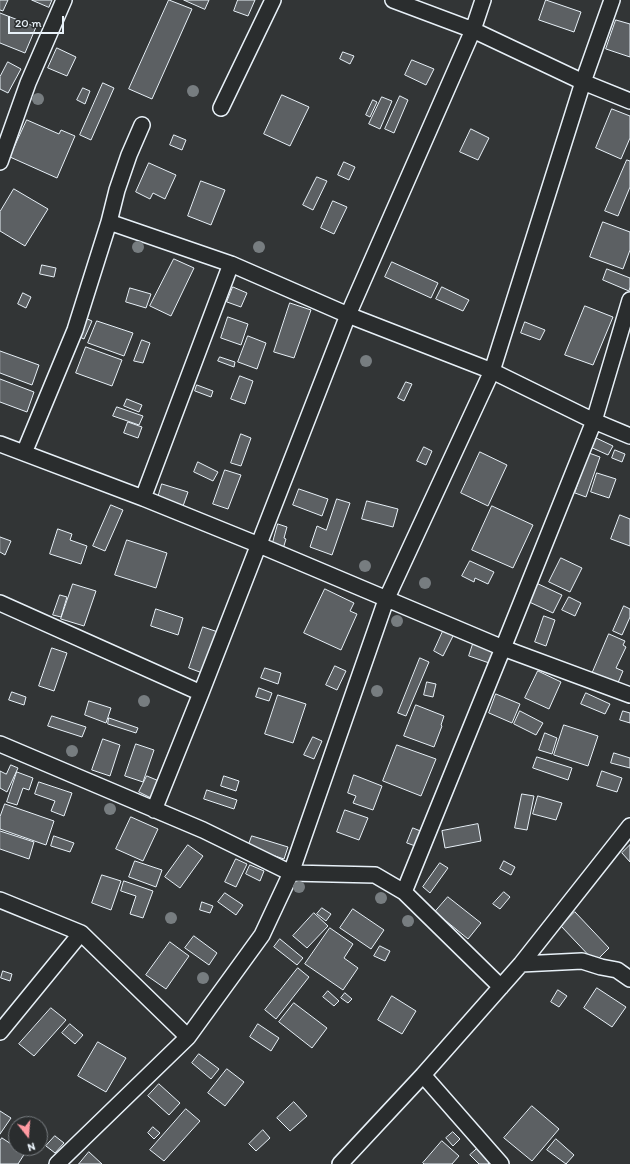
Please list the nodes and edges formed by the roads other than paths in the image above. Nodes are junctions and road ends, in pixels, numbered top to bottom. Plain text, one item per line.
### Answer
1 (64, 0) edge
2 (273, 0) edge
3 (394, 0) edge
4 (483, 0) edge
5 (612, 0) edge
6 (473, 30) junction
7 (583, 82) junction
8 (630, 101) edge
9 (221, 108) dead end
10 (142, 125) dead end
11 (0, 162) edge
12 (109, 222) junction
13 (231, 264) junction
14 (630, 301) edge
15 (348, 315) junction
16 (492, 371) junction
17 (594, 422) junction
18 (630, 436) edge
19 (0, 444) edge
20 (24, 453) junction
21 (143, 498) junction
22 (259, 545) junction
23 (386, 600) junction
24 (0, 603) edge
25 (503, 648) junction
26 (201, 693) junction
27 (630, 696) edge
28 (0, 744) edge
29 (154, 810) junction
30 (630, 826) edge
31 (291, 873) junction
32 (404, 892) junction
33 (0, 900) edge
34 (81, 933) junction
35 (521, 964) junction
36 (630, 979) edge
37 (501, 987) junction
38 (0, 1032) edge
39 (188, 1037) junction
40 (423, 1075) junction
41 (57, 1164) edge
42 (340, 1164) edge
43 (501, 1164) edge

1 - 11 street
2 - 9 street
3 - 6 street
4 - 6 street
5 - 7 street
6 - 7 street
6 - 15 street
7 - 8 street
7 - 16 street
10 - 12 street
12 - 13 street
12 - 20 street
13 - 15 street
13 - 21 street
14 - 17 street
15 - 16 street
15 - 22 street
16 - 17 street
16 - 23 street
17 - 18 street
17 - 25 street
19 - 20 street
20 - 21 street
21 - 22 street
22 - 23 street
22 - 26 street
23 - 25 street
23 - 31 street
24 - 26 street
25 - 27 street
25 - 32 street
26 - 29 street
28 - 29 street
29 - 31 street
30 - 35 street
31 - 32 street
31 - 39 street
32 - 37 street
33 - 34 street
34 - 38 street
34 - 39 street
35 - 36 street
35 - 37 street
37 - 40 street
39 - 41 street
40 - 42 street
40 - 43 street

